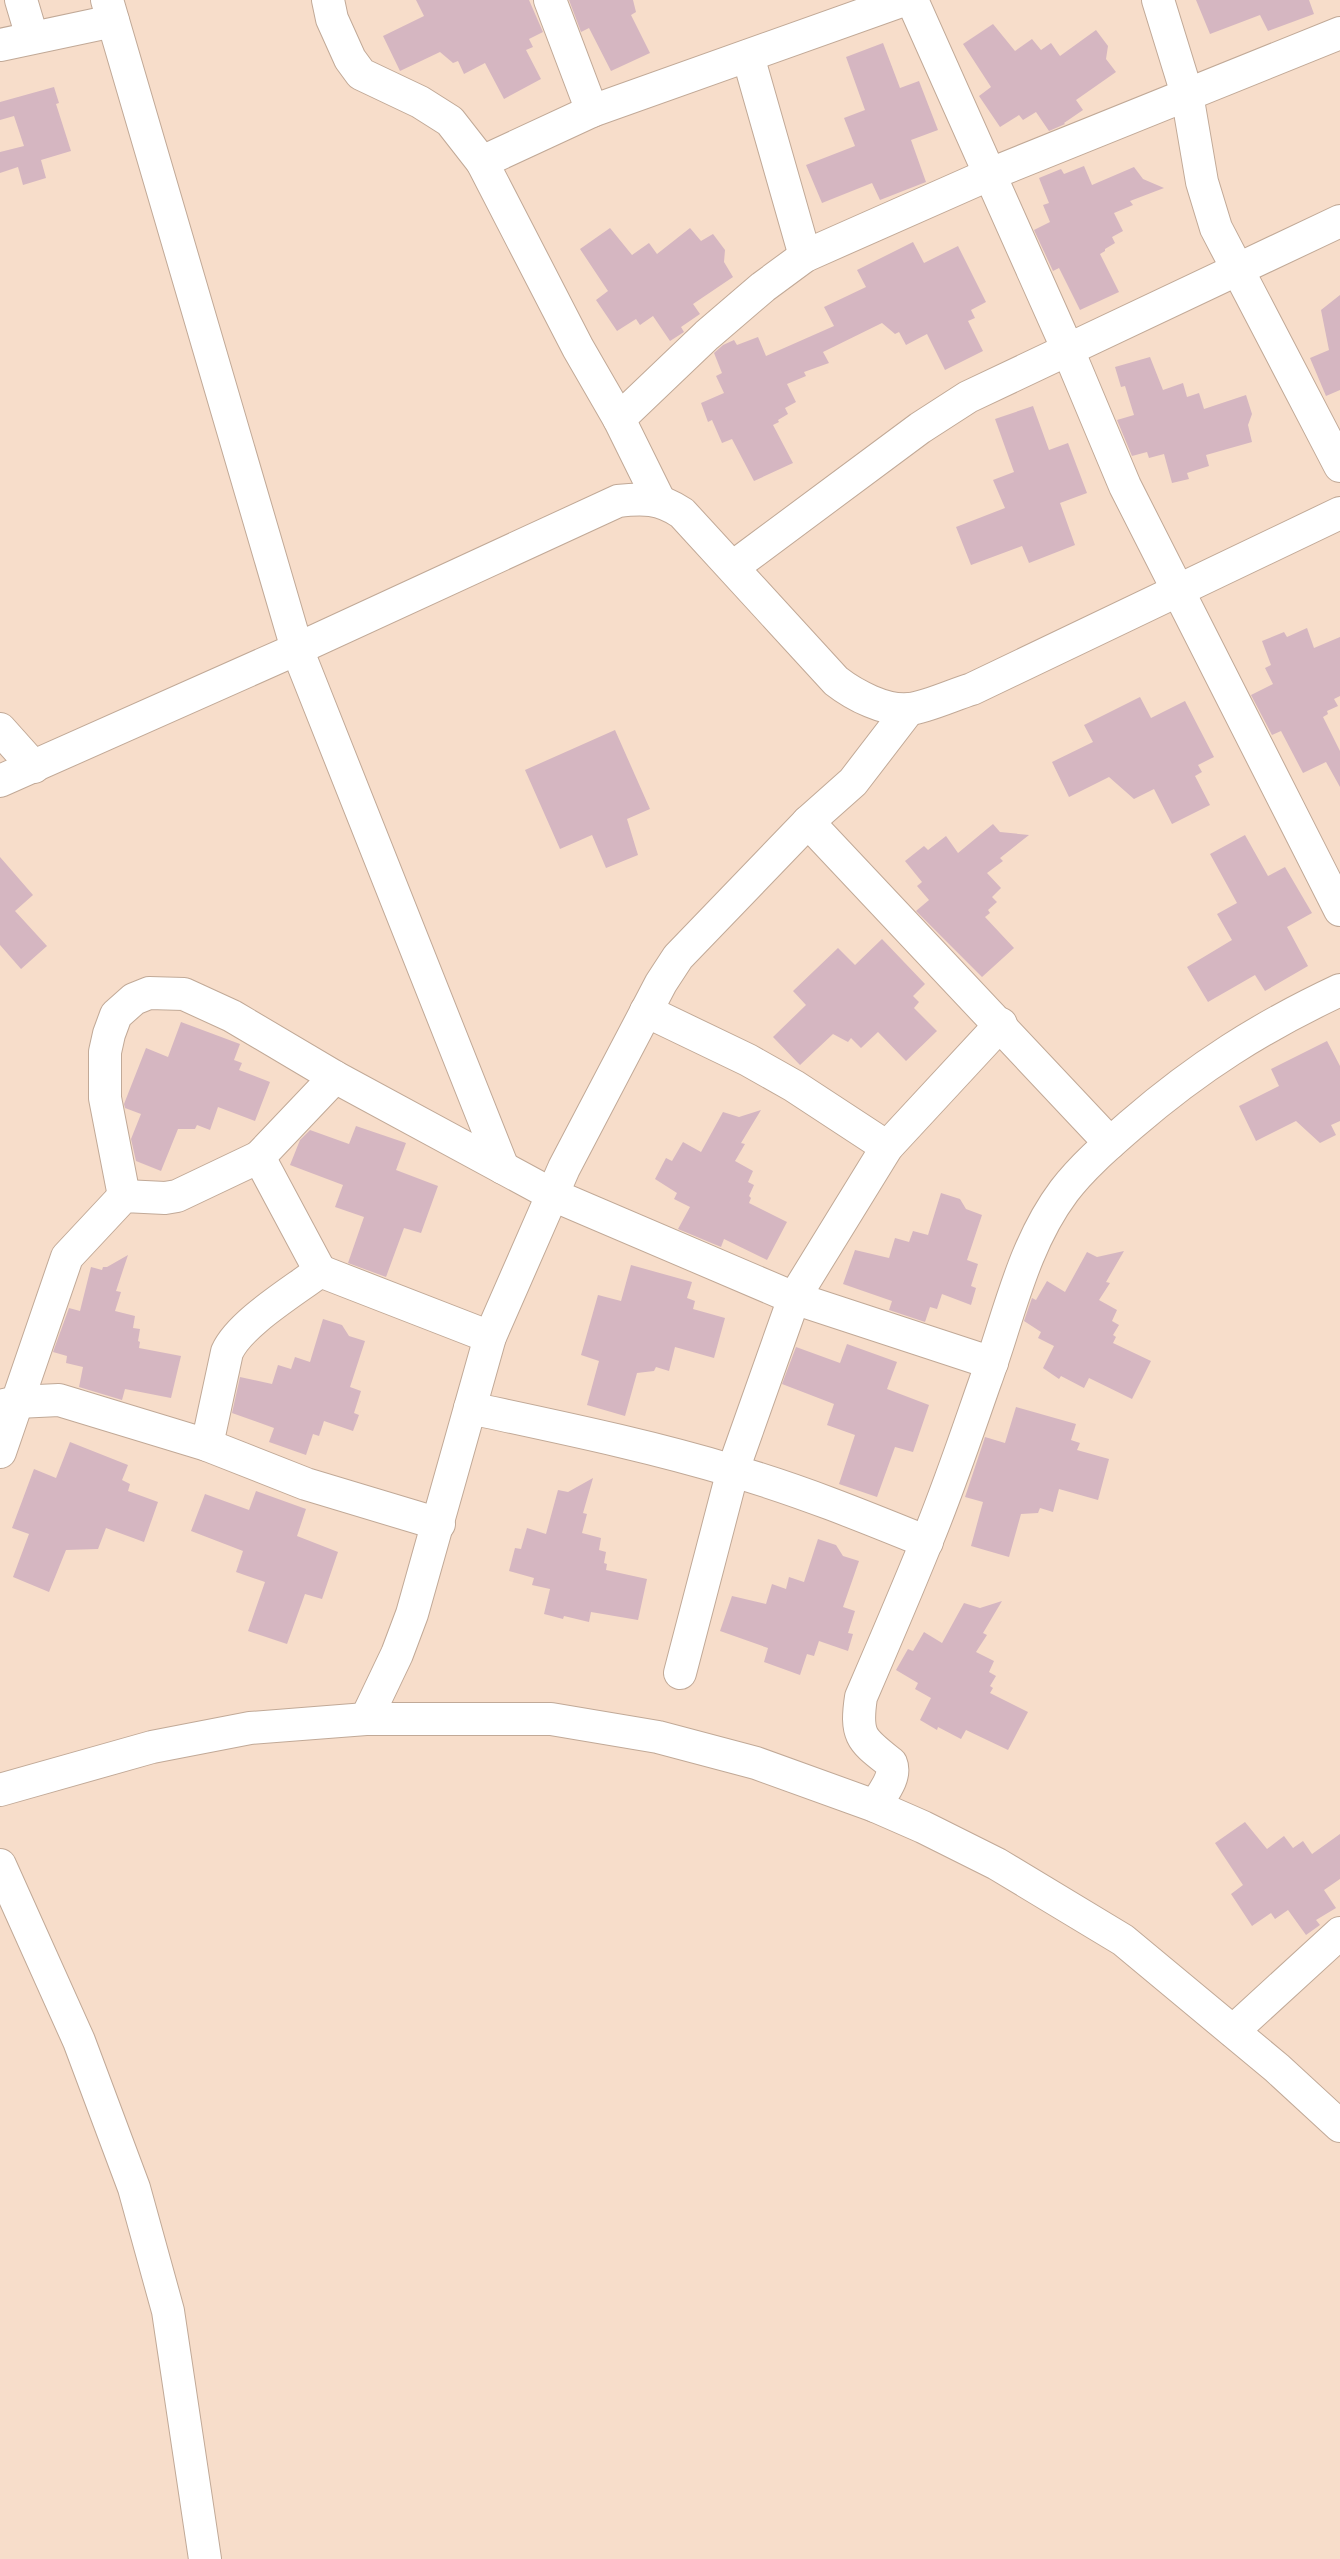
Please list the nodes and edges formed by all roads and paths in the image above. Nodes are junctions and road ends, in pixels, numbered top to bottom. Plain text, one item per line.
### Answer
1 (21, 0) edge
2 (328, 0) edge
3 (550, 0) edge
4 (904, 0) edge
5 (912, 0) edge
6 (1158, 0) edge
7 (110, 10) edge
8 (1340, 33) edge
9 (32, 37) junction
10 (0, 45) edge
11 (748, 56) junction
12 (1187, 94) junction
13 (592, 111) junction
14 (482, 162) junction
15 (988, 175) junction
16 (1340, 220) edge
17 (806, 256) junction
18 (1237, 271) junction
19 (1068, 350) junction
20 (619, 419) junction
21 (1340, 466) edge
22 (658, 500) junction
23 (1340, 513) edge
24 (733, 567) junction
25 (1177, 591) junction
26 (297, 649) junction
27 (909, 709) junction
28 (0, 729) edge
29 (34, 767) junction
30 (0, 781) edge
31 (808, 822) junction
32 (1340, 910) edge
33 (1340, 990) edge
34 (646, 1011) junction
35 (1001, 1024) junction
36 (335, 1077) junction
37 (1110, 1143) junction
38 (887, 1147) junction
39 (259, 1157) junction
40 (503, 1168) junction
41 (553, 1195) junction
42 (124, 1196) junction
43 (320, 1271) junction
44 (794, 1298) junction
45 (490, 1337) junction
46 (992, 1363) junction
47 (8, 1404) edge
48 (470, 1408) junction
49 (207, 1445) junction
50 (0, 1452) edge
51 (733, 1470) junction
52 (439, 1524) junction
53 (927, 1542) junction
54 (680, 1673) dead end
55 (366, 1719) junction
56 (0, 1790) edge
57 (875, 1806) junction
58 (0, 1865) edge
59 (1340, 1933) edge
60 (1233, 2031) junction
61 (1340, 2126) edge
62 (205, 2559) edge

1 - 9 street
2 - 14 street
3 - 13 street
4 - 11 street
5 - 15 street
6 - 12 street
7 - 9 street
7 - 26 street
8 - 12 street
9 - 10 street
11 - 13 street
11 - 17 street
12 - 15 street
12 - 18 street
13 - 14 street
14 - 20 street
15 - 17 street
15 - 19 street
16 - 18 street
17 - 20 street
18 - 19 street
18 - 21 street
19 - 24 street
19 - 25 street
20 - 22 street
22 - 24 street
22 - 26 street
23 - 25 street
24 - 27 street
25 - 27 street
25 - 32 street
26 - 29 street
26 - 40 street
27 - 31 street
28 - 29 street
29 - 30 street
31 - 34 street
31 - 35 street
33 - 37 street
34 - 38 street
34 - 41 street
35 - 37 street
35 - 38 street
36 - 39 street
36 - 40 street
36 - 42 street
37 - 46 street
38 - 44 street
39 - 42 street
39 - 43 street
40 - 41 street
41 - 44 street
41 - 45 street
42 - 47 street
43 - 45 street
43 - 49 street
44 - 46 street
44 - 51 street
45 - 48 street
46 - 53 street
47 - 49 street
47 - 50 street
48 - 51 street
48 - 52 street
49 - 52 street
51 - 53 street
51 - 54 street
52 - 55 street
53 - 57 street
55 - 56 street
55 - 57 street
57 - 60 street
58 - 62 street
59 - 60 street
60 - 61 street

